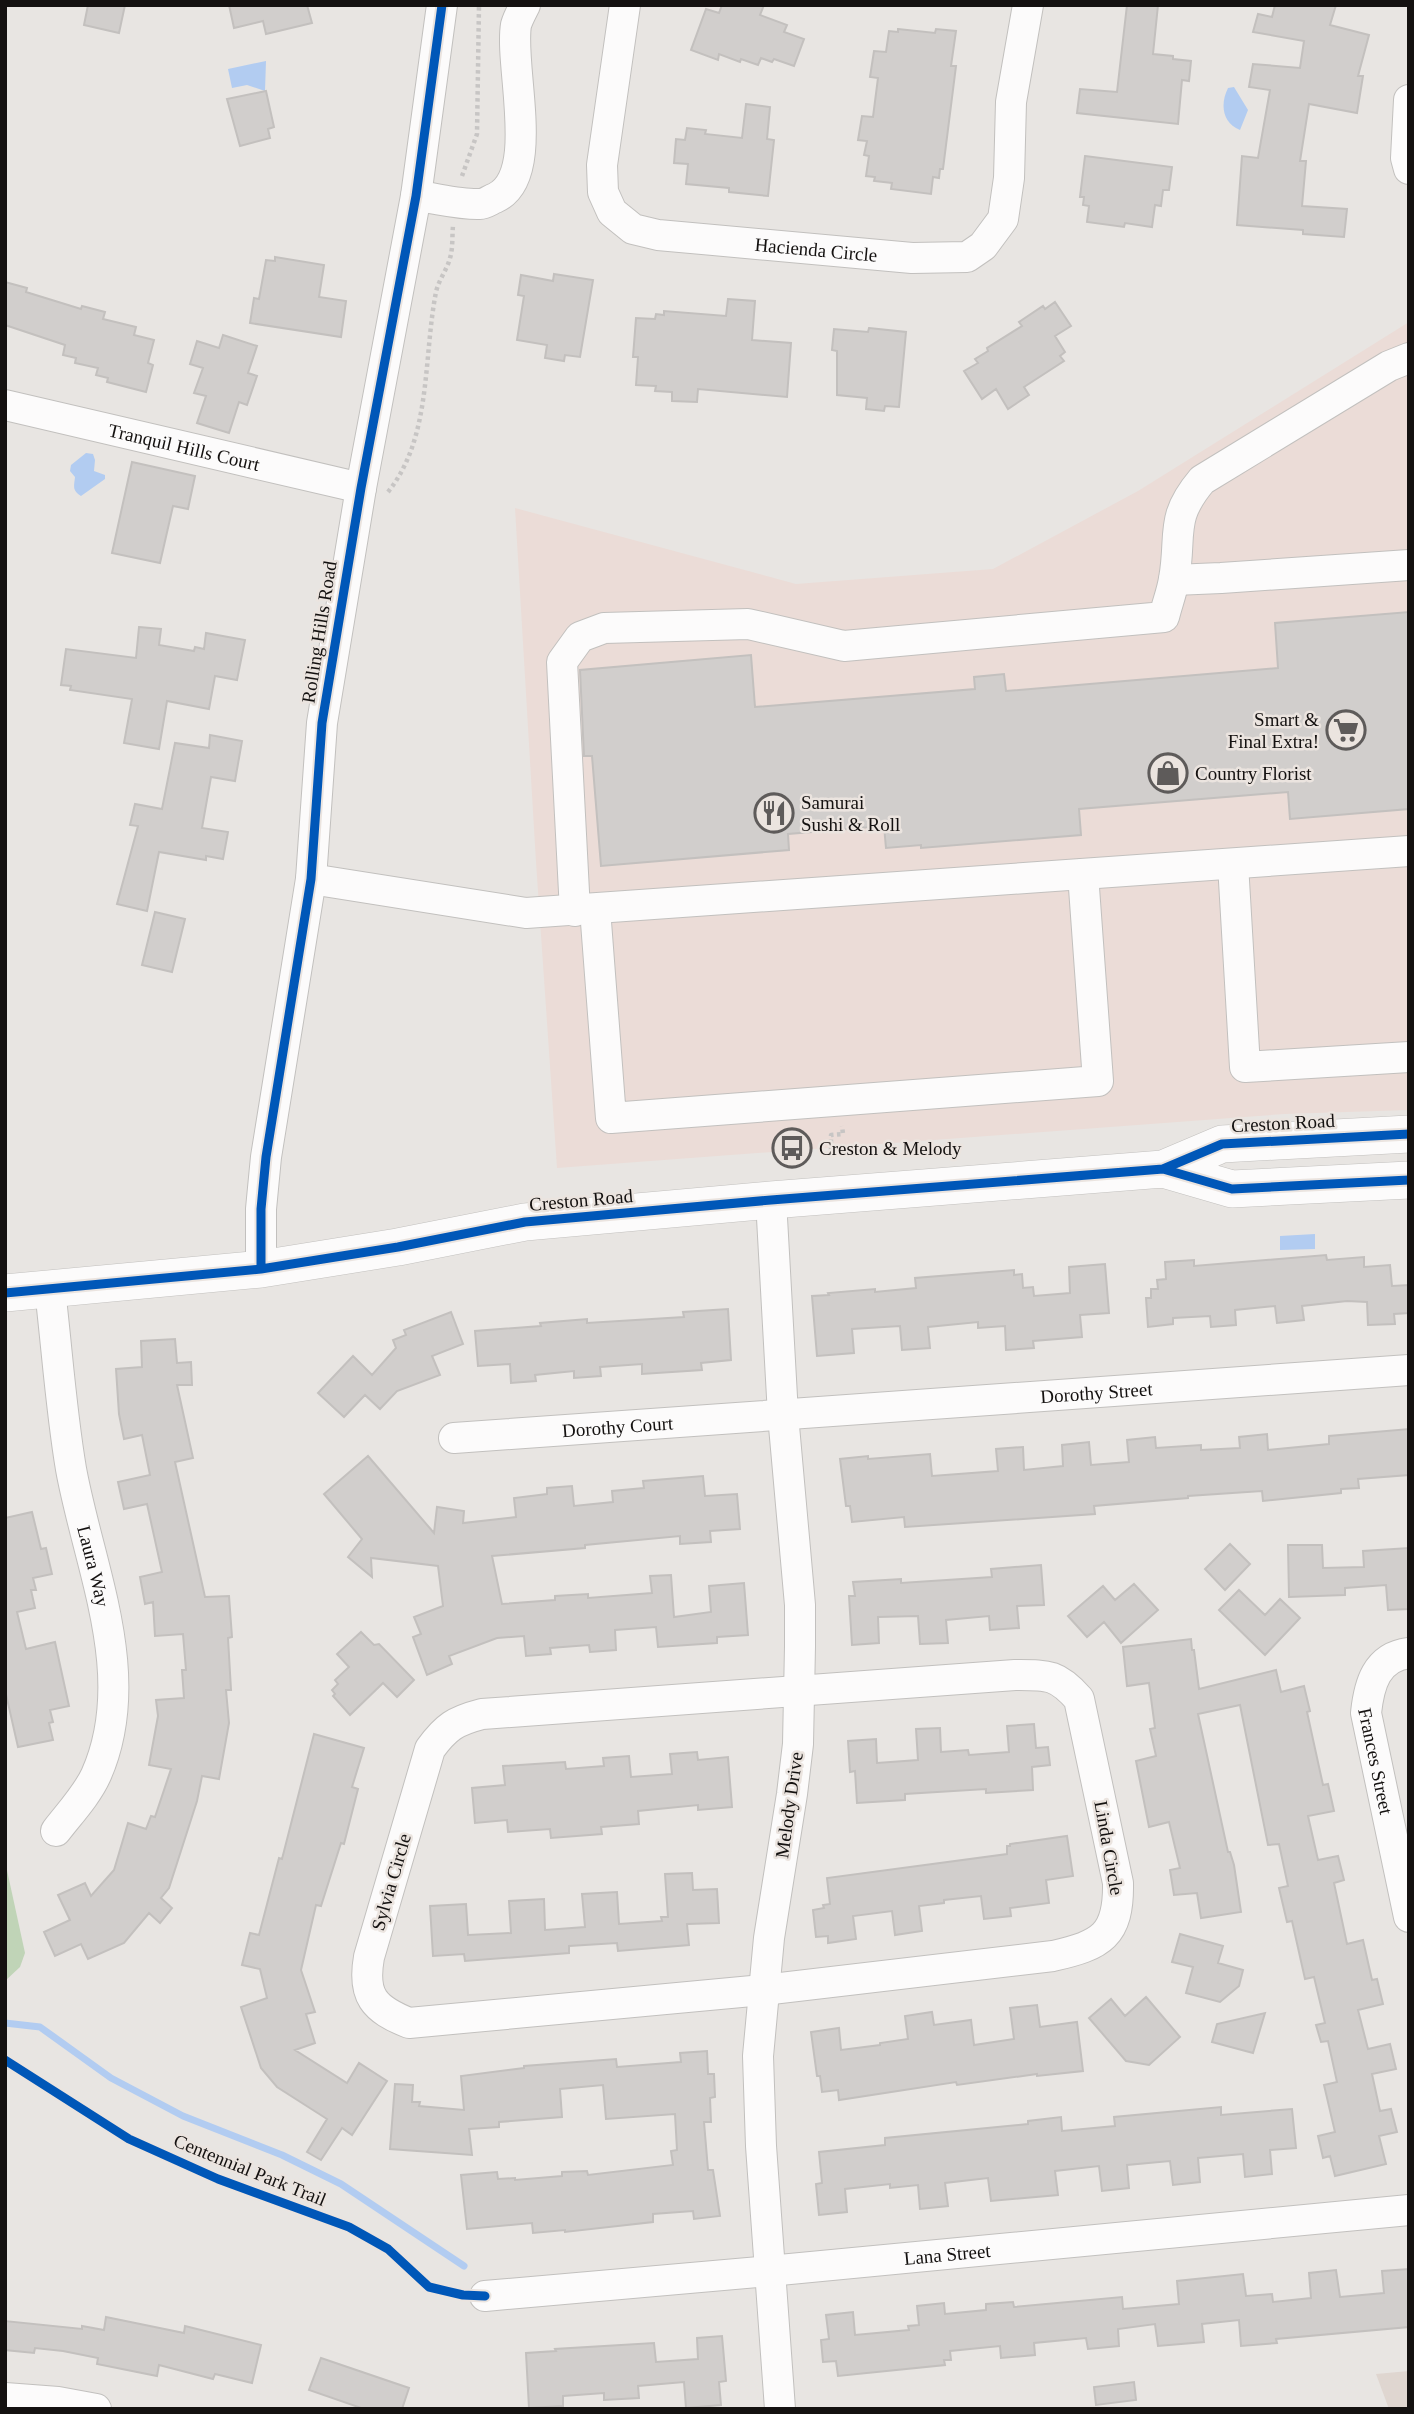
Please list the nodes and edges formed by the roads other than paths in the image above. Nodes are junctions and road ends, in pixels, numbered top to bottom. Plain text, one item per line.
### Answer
1 (442, 5) edge
2 (525, 5) edge
3 (625, 5) edge
4 (1028, 5) edge
5 (1409, 100) edge
6 (1409, 169) edge
7 (416, 196) junction
8 (1409, 358) edge
9 (5, 405) edge
10 (372, 493) junction
11 (1409, 565) edge
12 (1174, 580) junction
13 (1409, 851) edge
14 (1233, 864) junction
15 (1083, 874) junction
16 (311, 879) junction
17 (585, 910) junction
18 (1409, 1057) edge
19 (1409, 1134) edge
20 (1163, 1169) junction
21 (1409, 1180) edge
22 (771, 1200) junction
23 (261, 1269) junction
24 (50, 1290) junction
25 (5, 1293) edge
26 (1409, 1370) edge
27 (783, 1415) junction
28 (454, 1438) dead end
29 (1409, 1653) edge
30 (800, 1690) junction
31 (56, 1831) dead end
32 (1409, 1917) edge
33 (763, 1990) junction
34 (1409, 2210) edge
35 (769, 2272) junction
36 (485, 2295) dead end
37 (5, 2398) edge
38 (96, 2409) edge
39 (780, 2409) edge

1 - 7 street, Rolling Hills Road
2 - 7 street
3 - 4 street, Hacienda Circle
5 - 6 street
7 - 10 street, Rolling Hills Road
8 - 12 street
9 - 10 street, Tranquil Hills Court
10 - 16 street, Rolling Hills Road
11 - 12 street
12 - 17 street
13 - 14 street
14 - 15 street
14 - 18 street
15 - 17 street
15 - 17 street
16 - 17 street
16 - 23 street, Rolling Hills Road
19 - 20 main road, Creston Road
20 - 21 main road, Creston Road
20 - 22 main road, Creston Road
22 - 23 main road, Creston Road
22 - 27 street, Melody Drive
23 - 24 main road, Creston Road
24 - 25 main road, Creston Road
24 - 31 street, Laura Way
26 - 27 street, Dorothy Street
27 - 28 street, Dorothy Court
27 - 30 street, Melody Drive
29 - 32 street, Frances Street
30 - 33 street, Melody Drive
30 - 33 street, Linda Circle
30 - 33 street, Sylvia Circle
33 - 35 street, Melody Drive
34 - 35 street, Lana Street
35 - 36 street, Lana Street
35 - 39 street, Melody Drive
37 - 38 street

